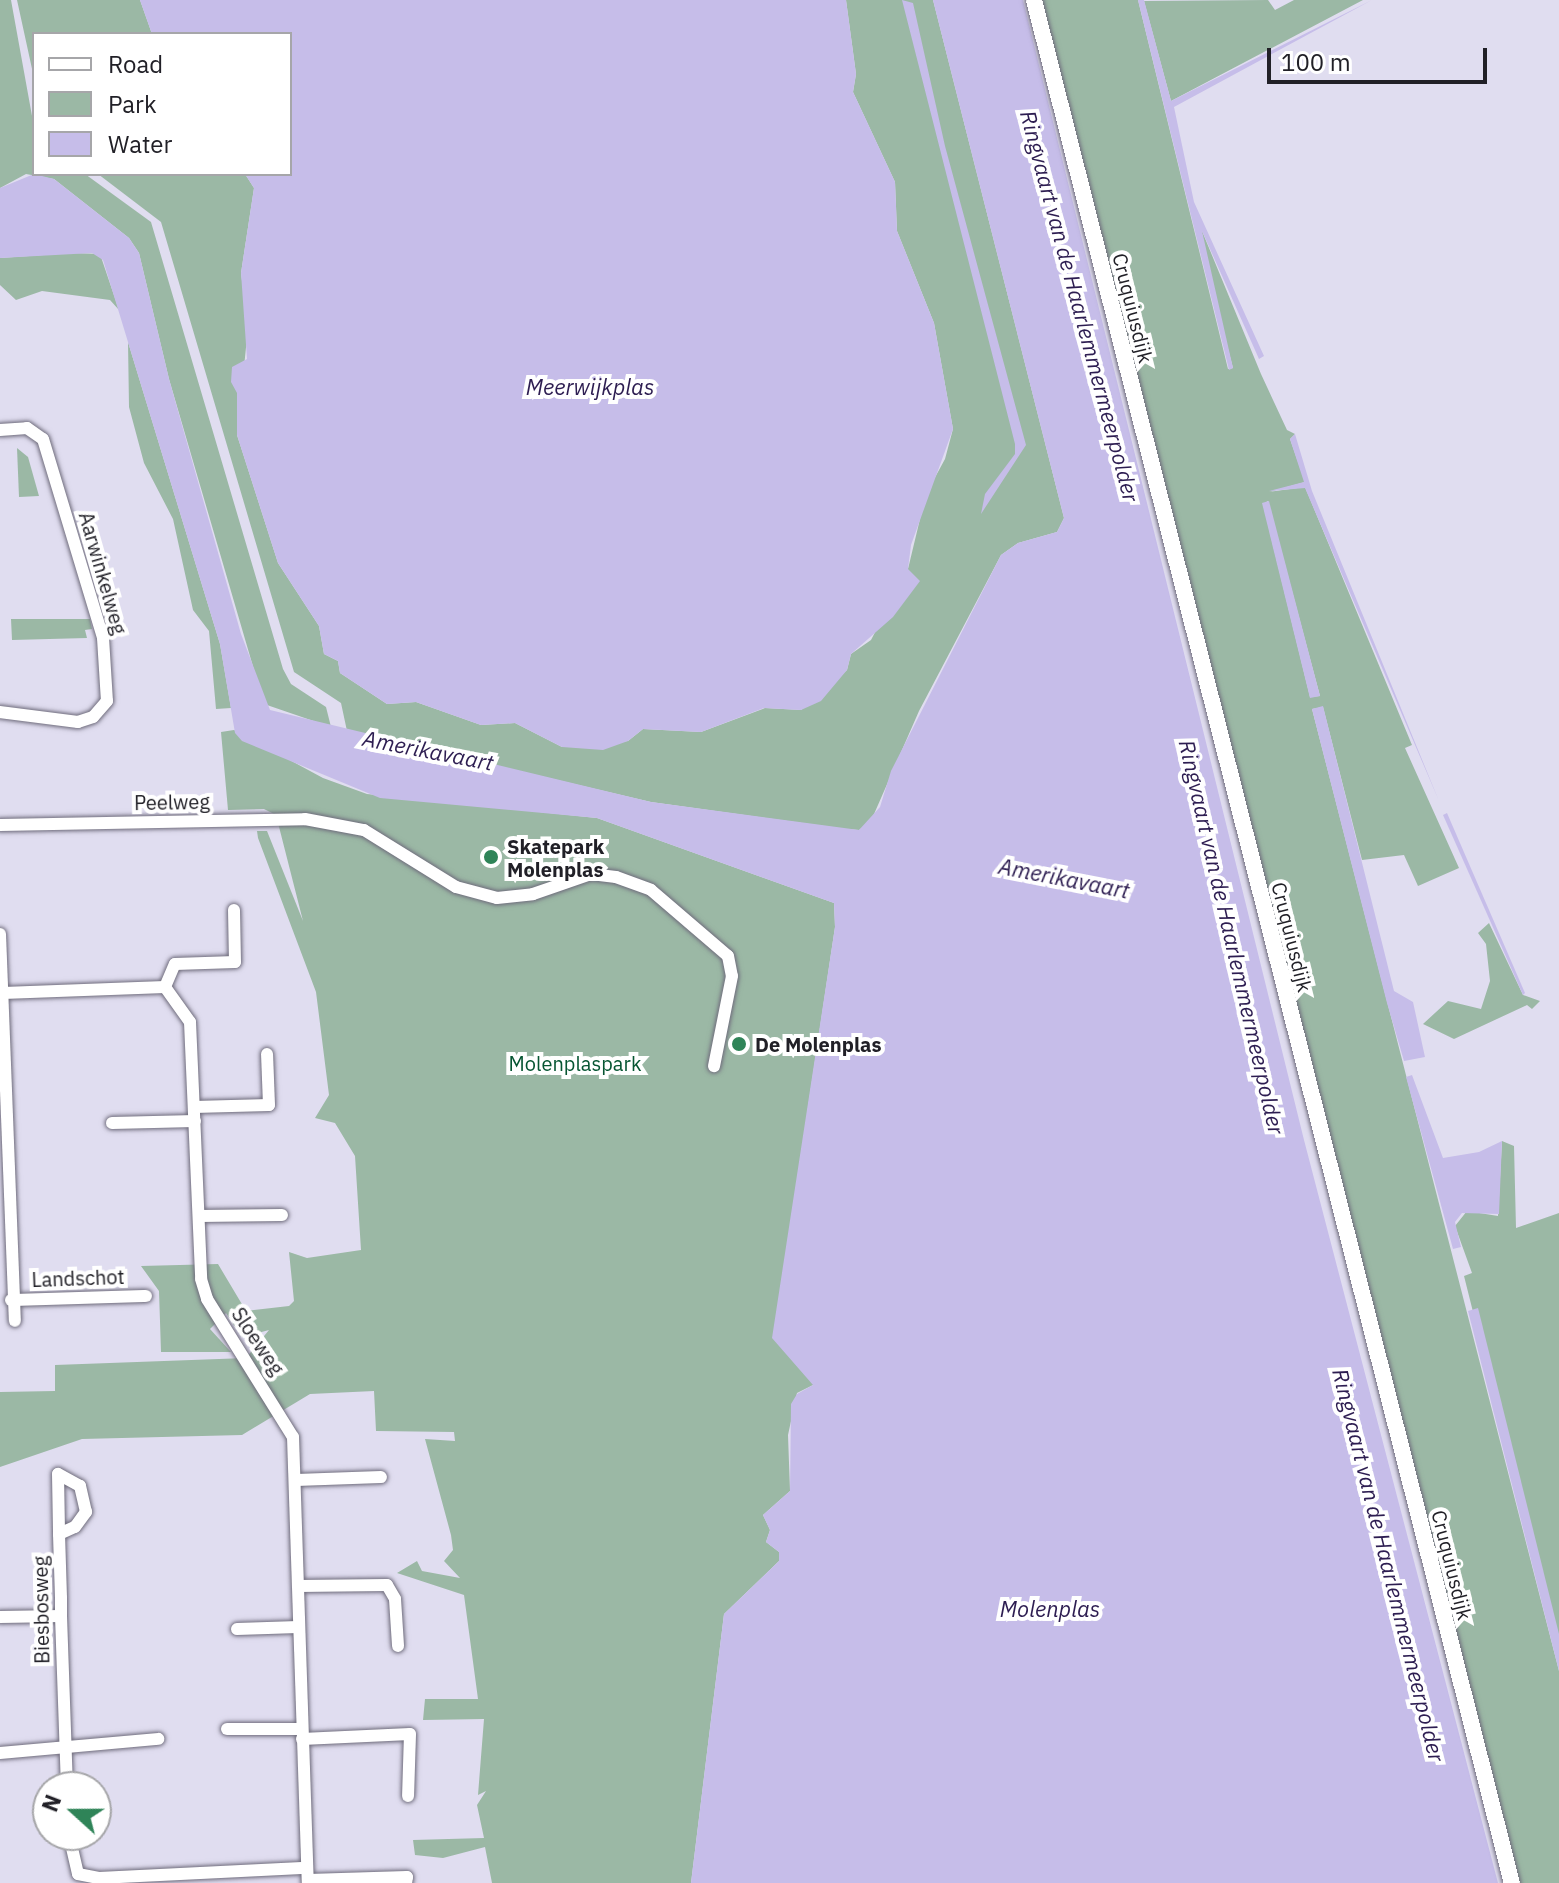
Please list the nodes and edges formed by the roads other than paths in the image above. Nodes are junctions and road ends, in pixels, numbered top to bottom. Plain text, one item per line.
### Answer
1 (1034, 0) edge
2 (0, 430) edge
3 (0, 712) edge
4 (0, 825) edge
5 (234, 910) dead end
6 (0, 934) edge
7 (165, 987) junction
8 (3, 993) junction
9 (1, 1013) edge
10 (267, 1054) dead end
11 (714, 1066) dead end
12 (194, 1107) junction
13 (195, 1121) junction
14 (112, 1123) dead end
15 (4, 1161) edge
16 (282, 1215) dead end
17 (199, 1216) junction
18 (146, 1296) dead end
19 (11, 1300) junction
20 (15, 1321) dead end
21 (381, 1477) dead end
22 (296, 1480) junction
23 (59, 1534) junction
24 (298, 1586) junction
25 (61, 1616) junction
26 (0, 1617) edge
27 (298, 1627) junction
28 (237, 1629) dead end
29 (398, 1646) dead end
30 (227, 1729) dead end
31 (301, 1734) junction
32 (158, 1739) dead end
33 (65, 1745) junction
34 (0, 1753) edge
35 (66, 1771) edge
36 (408, 1796) dead end
37 (71, 1851) edge
38 (308, 1877) edge
39 (75, 1878) edge
40 (406, 1883) edge
41 (1512, 1883) edge

1 - 41 street, Cruquiusdijk
2 - 3 street, Aarwinkelweg
4 - 11 street, Peelweg
5 - 7 street
6 - 8 street
7 - 8 street
7 - 12 street, Sloeweg
8 - 9 street
9 - 15 street
10 - 12 street
12 - 13 street, Sloeweg
13 - 14 street
13 - 17 street, Sloeweg
15 - 19 street
16 - 17 street
17 - 22 street, Sloeweg
18 - 19 street, Landschot
19 - 20 street
21 - 22 street
22 - 24 street, Sloeweg
23 - 23 street, Biesbosweg
23 - 25 street, Biesbosweg
24 - 27 street, Sloeweg
24 - 29 street
25 - 26 street
25 - 33 street, Biesbosweg
27 - 28 street
27 - 31 street, Sloeweg
30 - 31 street
31 - 36 street
31 - 38 street, Sloeweg
32 - 33 street
33 - 34 street
33 - 35 street, Biesbosweg
37 - 39 street
38 - 39 street
38 - 40 street

